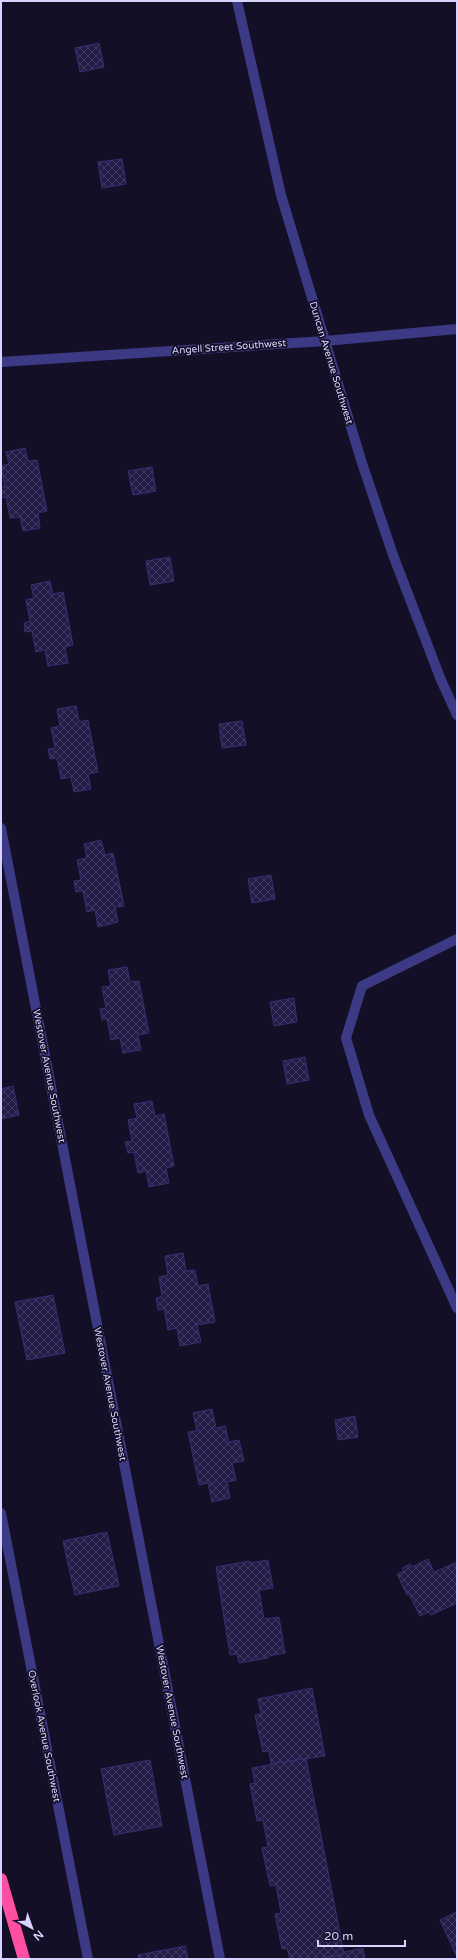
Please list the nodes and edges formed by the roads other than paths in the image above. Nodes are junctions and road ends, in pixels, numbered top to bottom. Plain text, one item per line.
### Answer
1 (237, 1) edge
2 (457, 329) edge
3 (325, 341) junction
4 (1, 362) edge
5 (457, 715) edge
6 (1, 828) edge
7 (457, 939) edge
8 (457, 1308) edge
9 (1, 1513) edge
10 (1, 1879) edge
11 (24, 1959) edge
12 (88, 1959) edge
13 (220, 1959) edge

1 - 3 street, Duncan Avenue Southwest
2 - 3 street, Angell Street Southwest
3 - 4 street, Angell Street Southwest
3 - 5 street, Duncan Avenue Southwest
6 - 13 street, Westover Avenue Southwest
7 - 8 street
9 - 12 street, Overlook Avenue Southwest
10 - 11 highway

